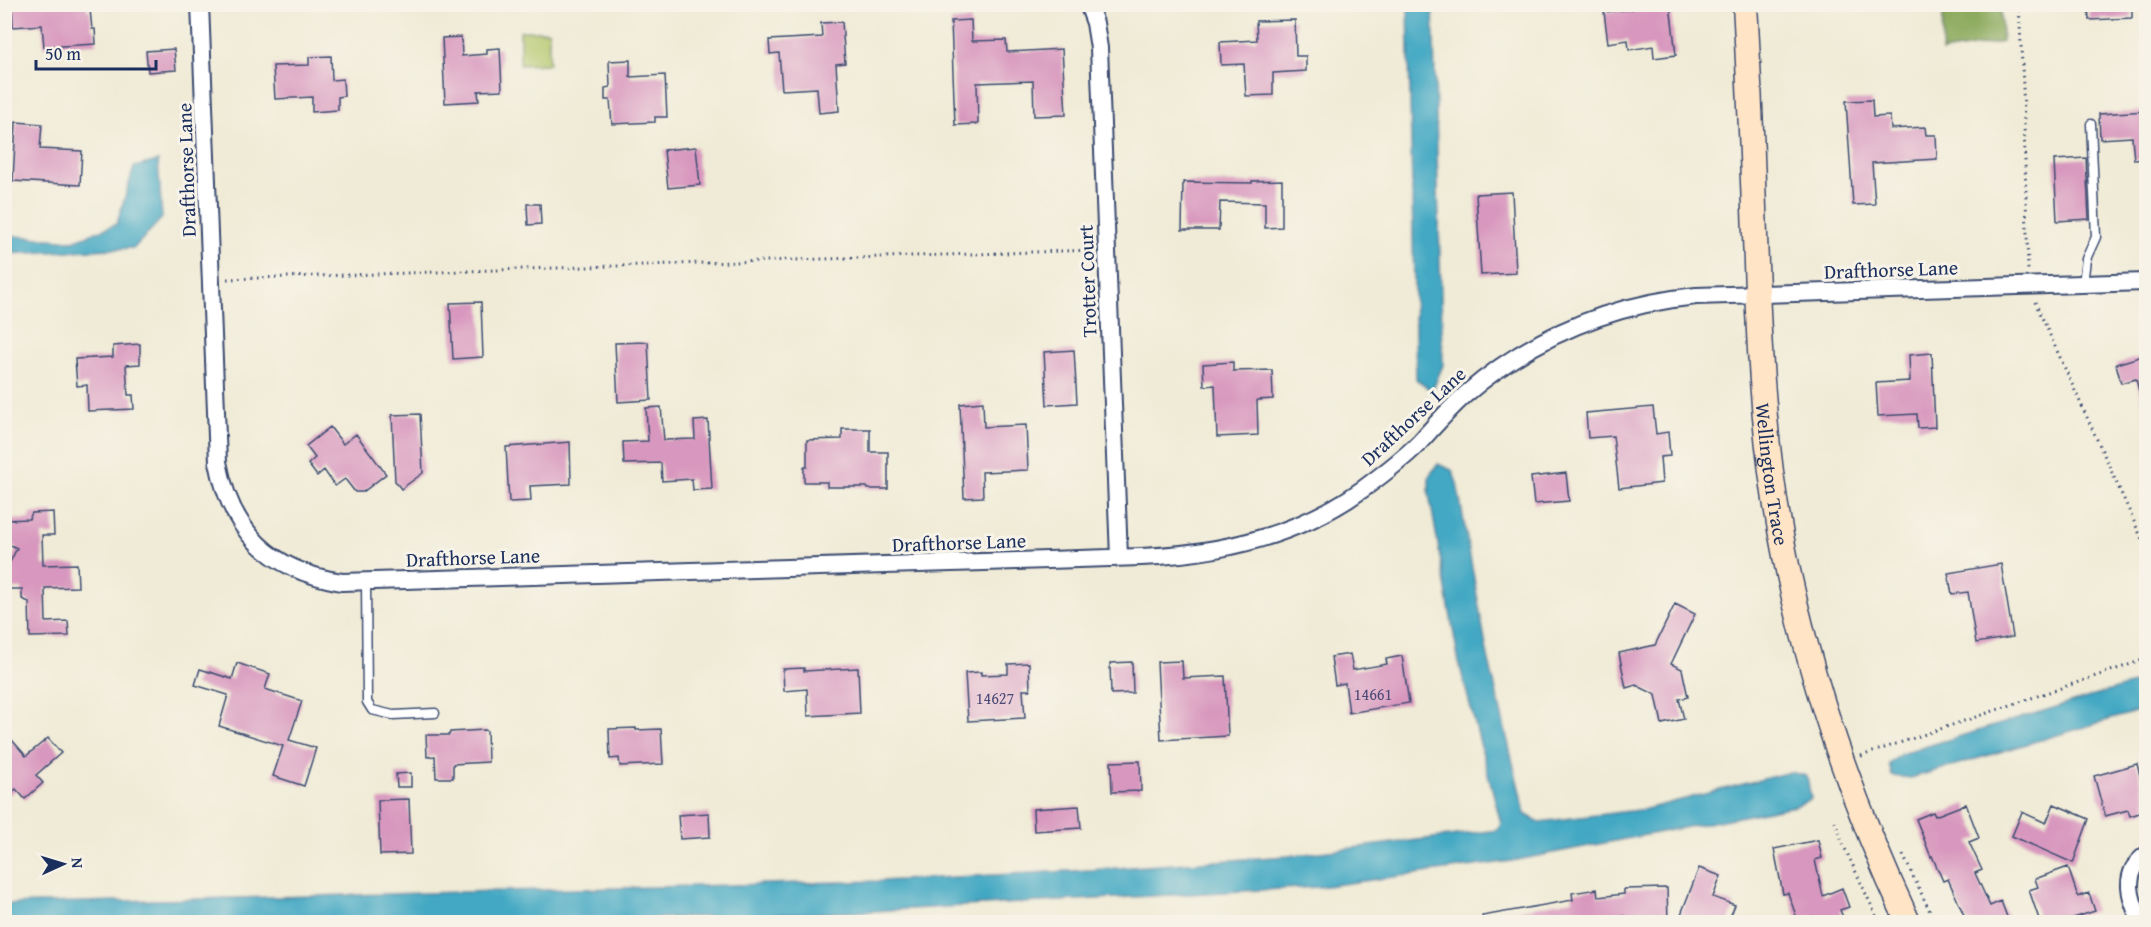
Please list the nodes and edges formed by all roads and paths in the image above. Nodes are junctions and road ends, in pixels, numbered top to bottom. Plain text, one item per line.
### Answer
1 (200, 4) edge
2 (1088, 4) edge
3 (1745, 4) edge
4 (2019, 4) edge
5 (2091, 124) dead end
6 (1107, 250) junction
7 (211, 280) junction
8 (2146, 282) edge
9 (2083, 284) junction
10 (2028, 286) junction
11 (1757, 294) junction
12 (2146, 548) edge
13 (1119, 557) junction
14 (366, 581) junction
15 (2146, 659) edge
16 (435, 713) dead end
17 (1861, 756) dead end
18 (1835, 821) dead end
19 (1903, 855) dead end
20 (2146, 855) edge
21 (1879, 922) edge
22 (1908, 922) edge
23 (1935, 922) edge
24 (2141, 922) edge

1 - 7 street, Drafthorse Lane
2 - 6 street, Trotter Court
3 - 11 street, Wellington Trace
4 - 10 path
5 - 9 lane
6 - 7 path
6 - 13 street, Trotter Court
7 - 14 street, Drafthorse Lane
8 - 9 street, Drafthorse Lane
9 - 10 street, Drafthorse Lane
10 - 11 street, Drafthorse Lane
10 - 12 path
11 - 13 street, Drafthorse Lane
11 - 22 street, Wellington Trace
13 - 14 street, Drafthorse Lane
14 - 16 lane
15 - 17 path
18 - 21 path
19 - 23 path
20 - 24 street

